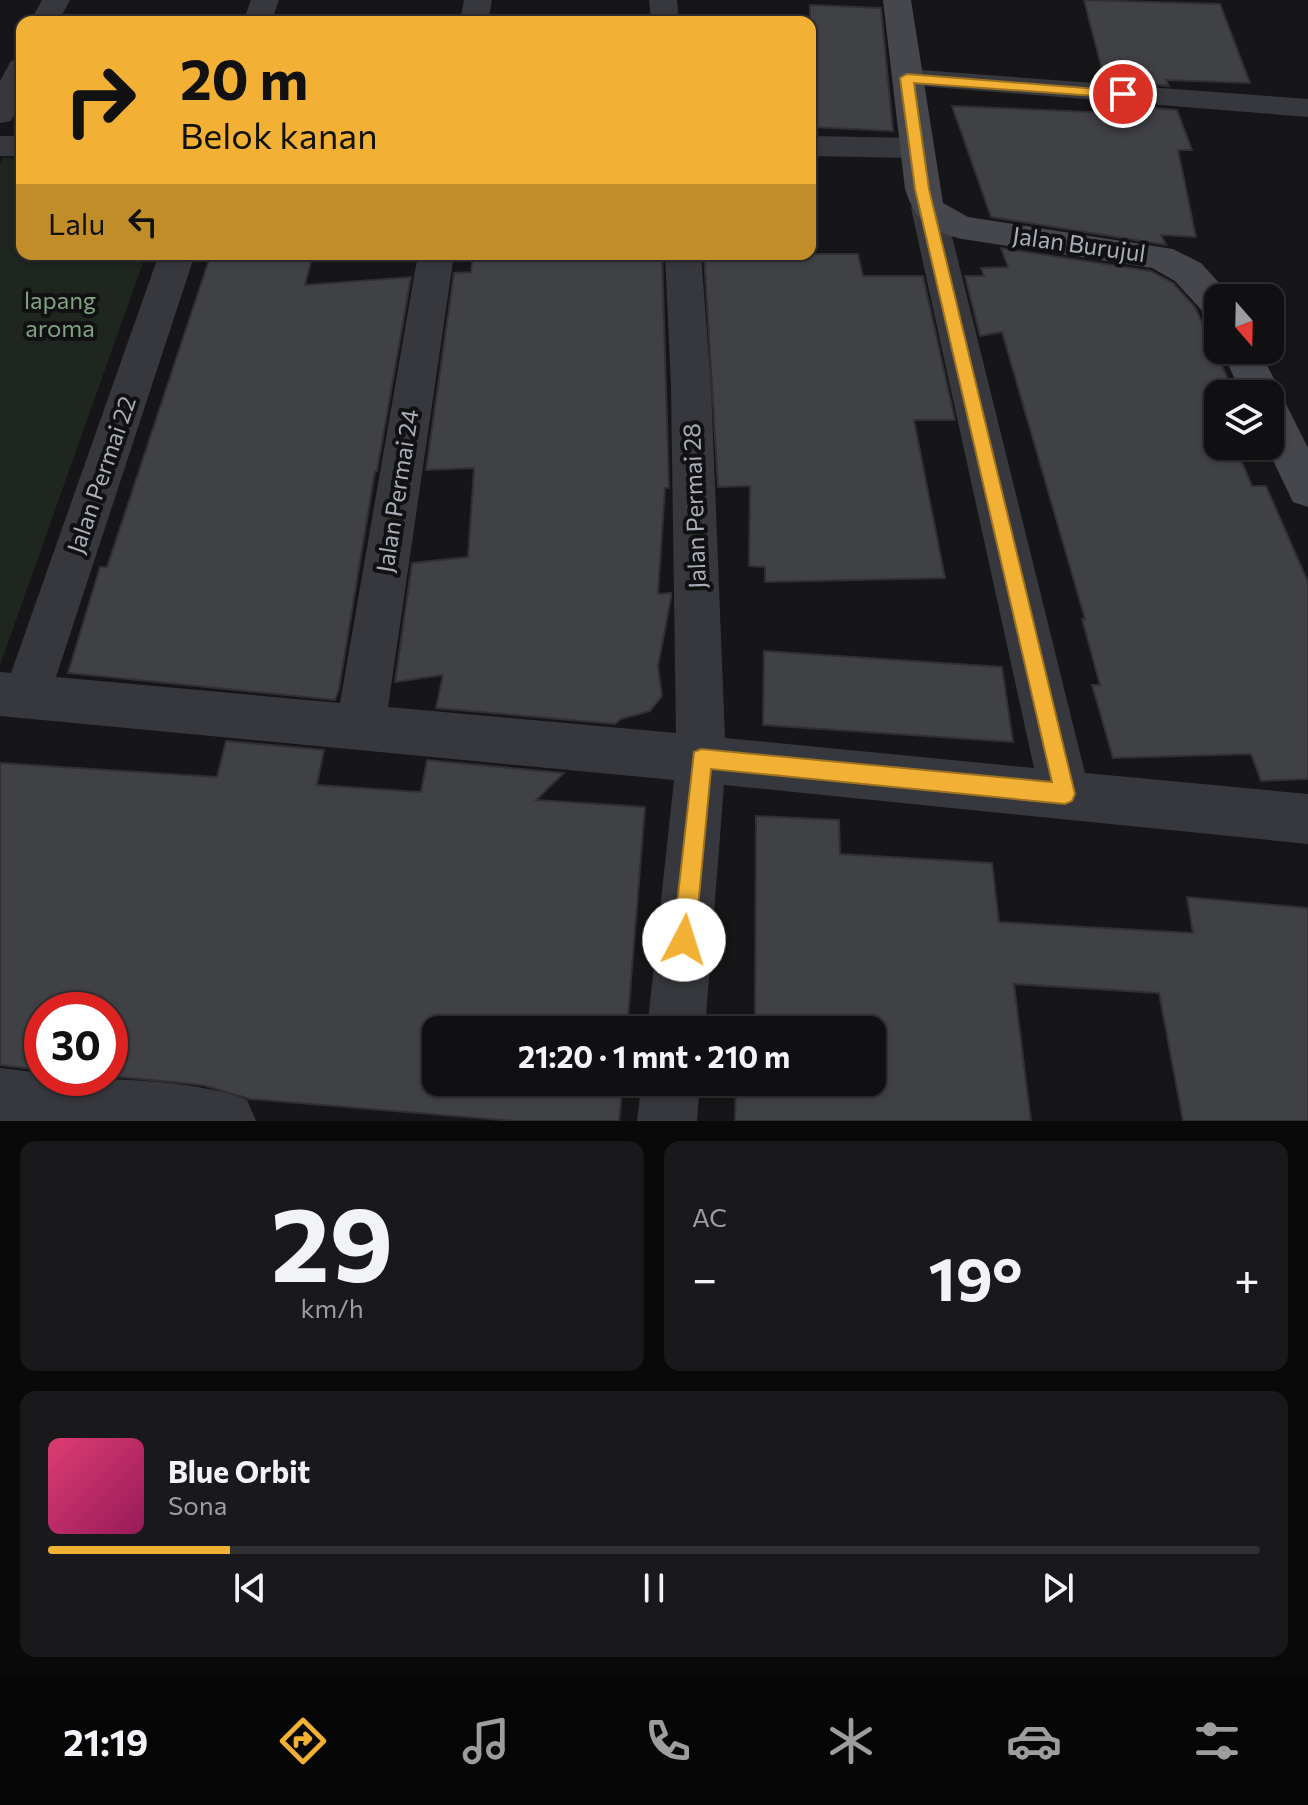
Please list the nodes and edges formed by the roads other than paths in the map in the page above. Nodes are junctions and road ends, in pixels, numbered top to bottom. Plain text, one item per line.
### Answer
1 (897, 0) edge
2 (907, 78) junction
3 (16, 80) edge
4 (1308, 108) edge
5 (0, 114) edge
6 (816, 146) edge
7 (915, 148) junction
8 (928, 208) junction
9 (175, 260) edge
10 (435, 260) edge
11 (683, 260) edge
12 (1204, 290) edge
13 (1284, 438) edge
14 (1307, 483) edge
15 (13, 696) edge
16 (360, 729) junction
17 (701, 759) junction
18 (1065, 794) junction
19 (1308, 819) edge
20 (677, 1016) edge
21 (670, 1096) edge
22 (0, 1098) edge
23 (226, 1121) edge
24 (667, 1121) edge

1 - 2 street
2 - 4 street
2 - 7 street
3 - 5 street
6 - 7 street
7 - 8 street
8 - 12 street, Jalan Burujul
8 - 18 street
9 - 15 street, Jalan Permai 22
10 - 16 street, Jalan Permai 24
11 - 17 street, Jalan Permai 28
13 - 14 street
15 - 16 street
16 - 17 street
17 - 18 street
17 - 20 street, Jalan Permai 28
18 - 19 street
21 - 24 street
22 - 23 street

